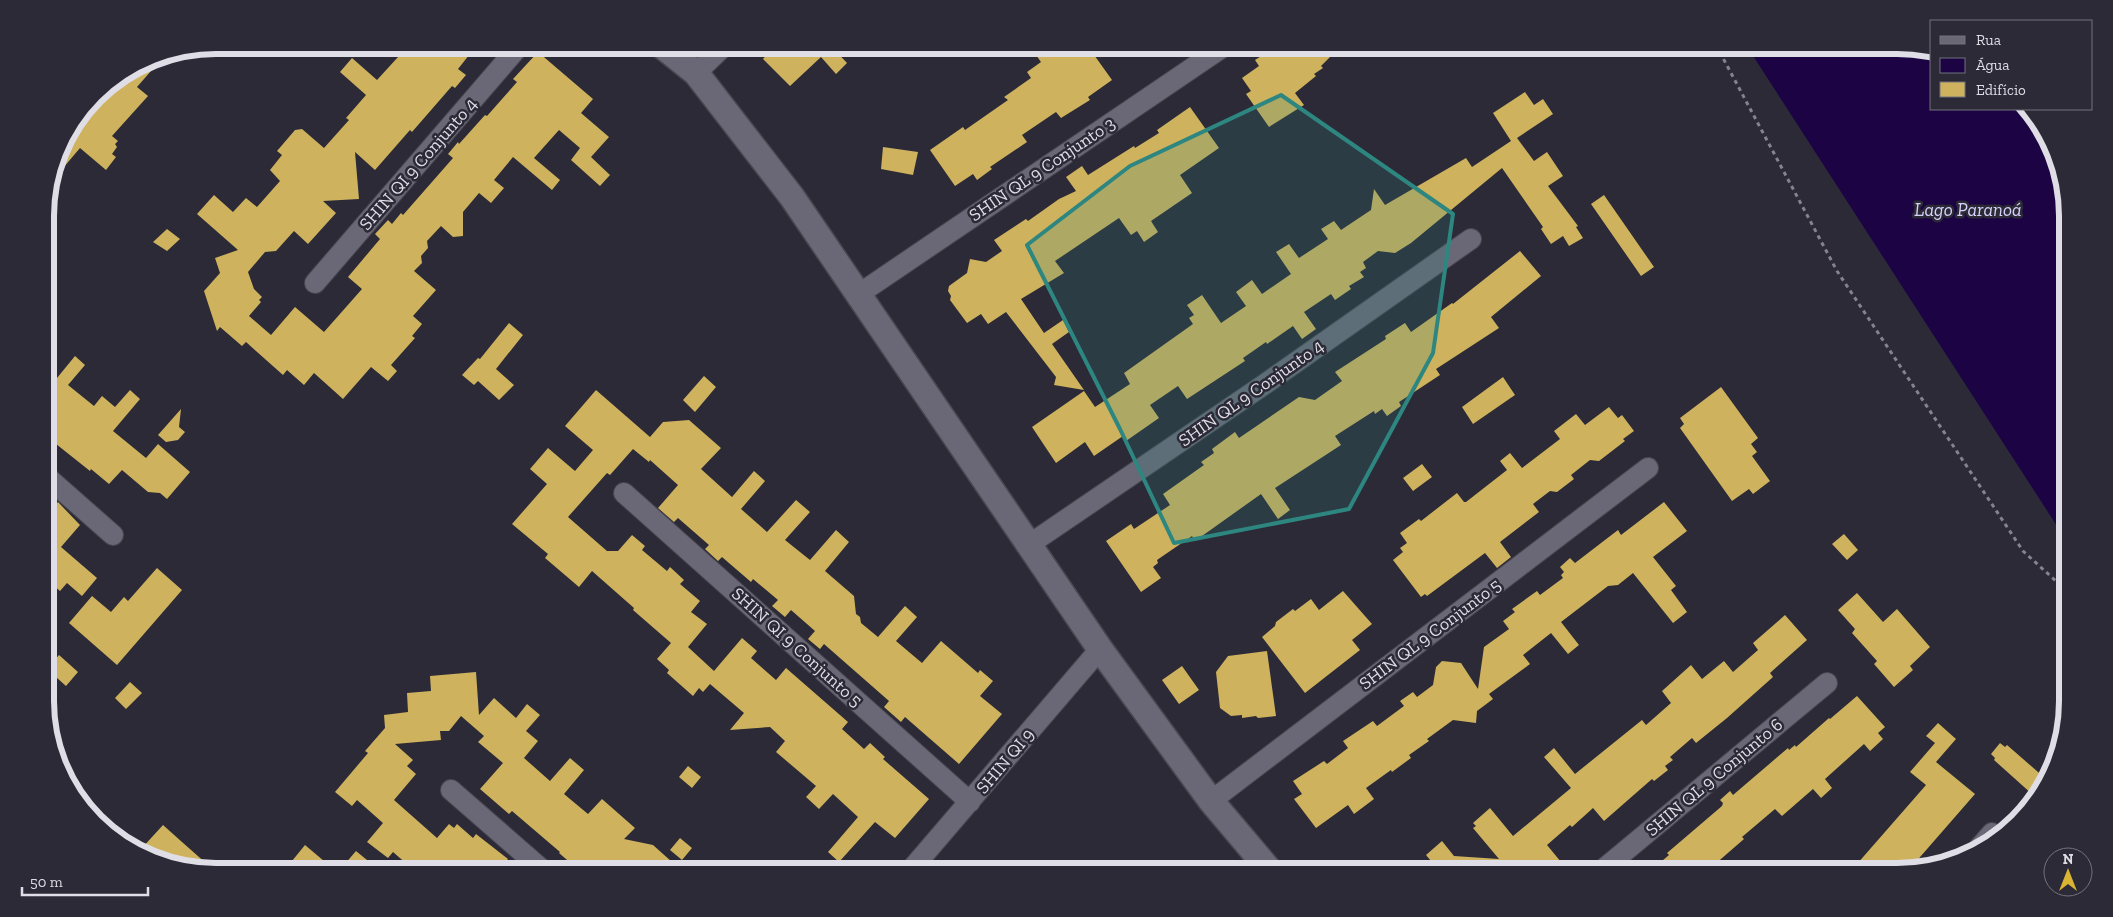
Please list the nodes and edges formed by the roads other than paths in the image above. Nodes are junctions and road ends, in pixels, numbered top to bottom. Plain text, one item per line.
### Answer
1 (512, 54) edge
2 (672, 54) edge
3 (716, 54) edge
4 (1213, 54) edge
5 (696, 73) junction
6 (1472, 240) dead end
7 (315, 283) dead end
8 (859, 294) junction
9 (1648, 468) dead end
10 (54, 483) edge
11 (624, 493) dead end
12 (113, 535) dead end
13 (1030, 544) junction
14 (1100, 649) junction
15 (1827, 683) dead end
16 (450, 790) dead end
17 (1211, 801) junction
18 (970, 802) junction
19 (535, 863) edge
20 (917, 863) edge
21 (1263, 863) edge
22 (1611, 863) edge

1 - 7 street, SHIN QI 9 Conjunto 4
2 - 5 street
3 - 5 street
4 - 8 street, SHIN QL 9 Conjunto 3
5 - 8 street
6 - 13 street, SHIN QL 9 Conjunto 4
8 - 13 street
9 - 17 street, SHIN QL 9 Conjunto 5
10 - 12 street
11 - 18 street, SHIN QI 9 Conjunto 5
13 - 14 street
14 - 17 street
14 - 18 street, SHIN QI 9
15 - 22 street, SHIN QL 9 Conjunto 6
16 - 19 street
17 - 21 street
18 - 20 street, SHIN QI 9

